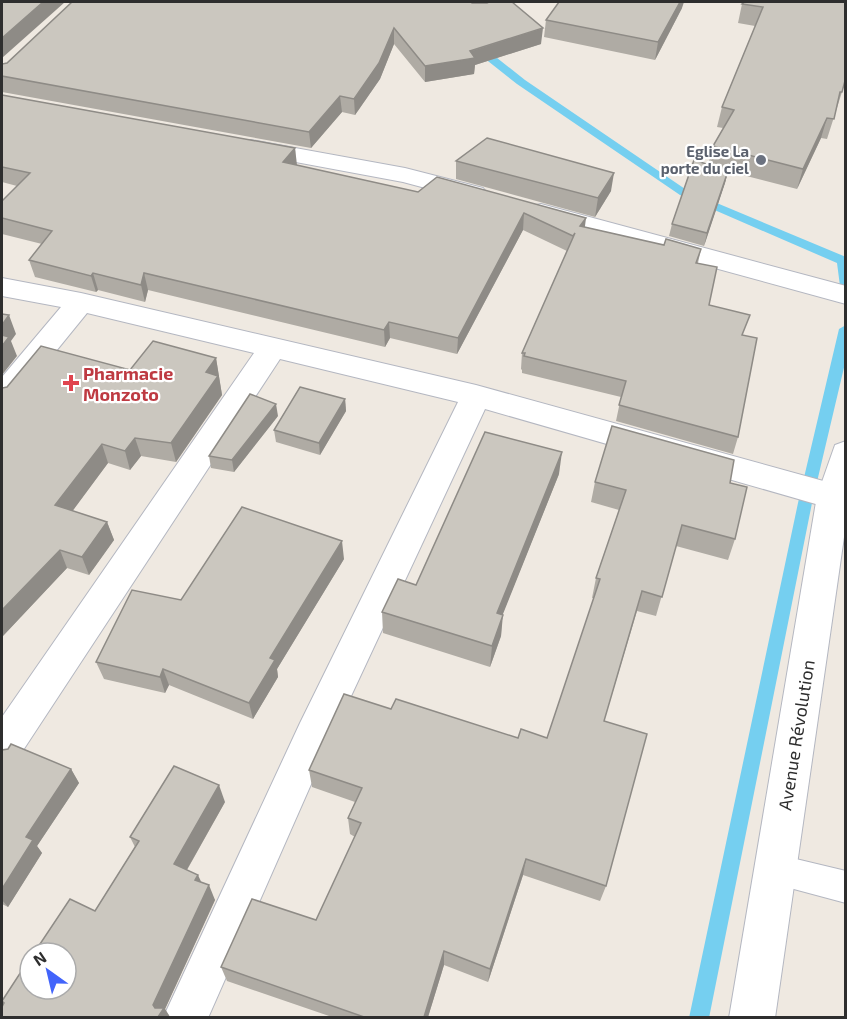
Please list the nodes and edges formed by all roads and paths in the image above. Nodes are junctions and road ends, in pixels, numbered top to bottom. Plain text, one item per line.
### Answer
1 (232, 143) edge
2 (2, 287) edge
3 (846, 295) edge
4 (81, 302) junction
5 (273, 348) junction
6 (2, 396) edge
7 (476, 396) junction
8 (846, 453) edge
9 (833, 496) junction
10 (2, 748) edge
11 (774, 870) junction
12 (846, 887) edge
13 (185, 1017) edge
14 (752, 1017) edge

1 - 3 street
2 - 4 street
4 - 5 street
4 - 6 street
5 - 7 street
5 - 10 street
7 - 9 street
7 - 13 street
8 - 9 street, Avenue Révolution
9 - 11 street, Avenue Révolution
11 - 12 lane
11 - 14 street, Avenue Révolution

